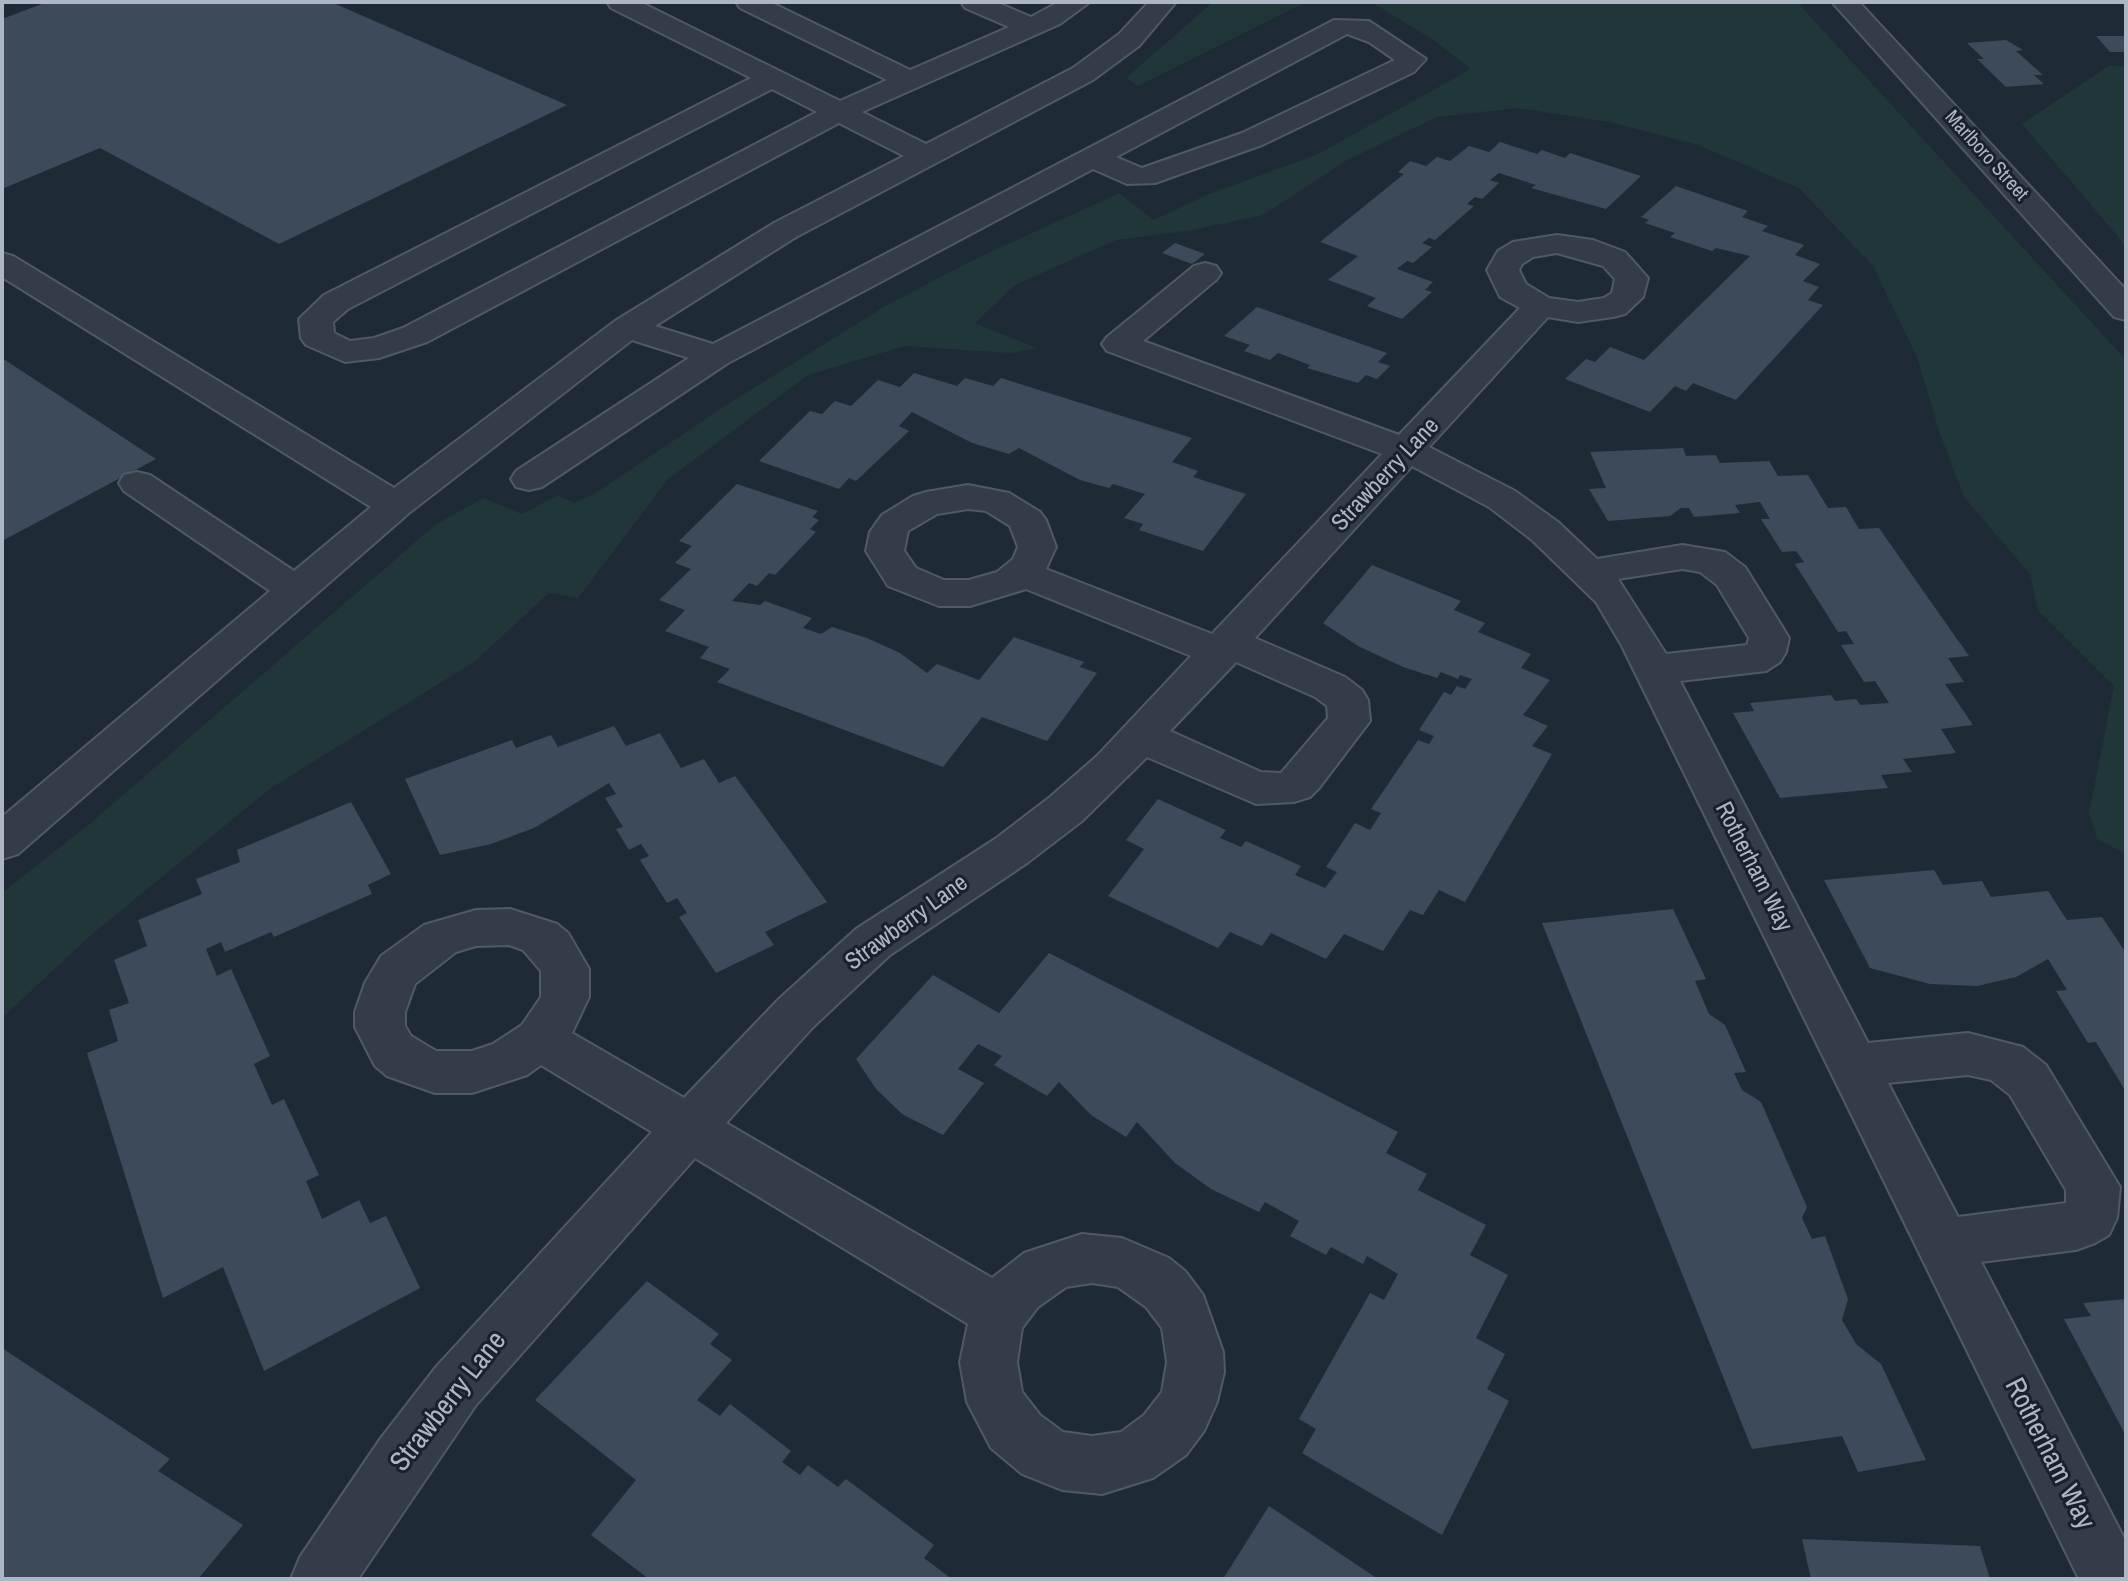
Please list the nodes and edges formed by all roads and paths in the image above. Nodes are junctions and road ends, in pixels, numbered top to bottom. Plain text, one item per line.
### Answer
1 (620, 2) edge
2 (749, 2) edge
3 (974, 2) edge
4 (1077, 2) edge
5 (1163, 2) edge
6 (1845, 2) edge
7 (1032, 27) junction
8 (773, 78) junction
9 (910, 81) junction
10 (839, 112) junction
11 (927, 156) junction
12 (1094, 157) junction
13 (2, 263) edge
14 (1205, 273) dead end
15 (1540, 306) dead end
16 (2126, 310) edge
17 (627, 328) junction
18 (716, 356) junction
19 (1408, 451) junction
20 (529, 479) dead end
21 (137, 483) dead end
22 (396, 505) junction
23 (1021, 573) dead end
24 (1592, 573) junction
25 (295, 590) junction
26 (1226, 648) junction
27 (1653, 669) junction
28 (1143, 737) junction
29 (2, 842) edge
30 (540, 1039) dead end
31 (1853, 1065) junction
32 (688, 1130) junction
33 (1942, 1243) junction
34 (999, 1312) dead end
35 (322, 1579) edge
36 (2112, 1579) edge

1 - 8 street
2 - 9 street
3 - 7 street
4 - 7 street
5 - 11 street
6 - 16 street, Marlboro Street
7 - 9 street
8 - 10 street
8 - 10 street
9 - 10 street
10 - 11 street
11 - 17 street
12 - 12 street
12 - 18 street
13 - 22 street
14 - 19 street, Rotherham Way
15 - 19 street, Strawberry Lane
17 - 18 street
17 - 22 street
18 - 20 street
19 - 24 street, Rotherham Way
19 - 26 street, Strawberry Lane
21 - 25 street
22 - 25 street
23 - 26 street
24 - 27 street, Rotherham Way
24 - 27 street
25 - 29 street
26 - 28 street, Strawberry Lane
26 - 28 street
27 - 31 street, Rotherham Way
28 - 32 street, Strawberry Lane
30 - 32 street
31 - 33 street, Rotherham Way
31 - 33 street
32 - 34 street
32 - 35 street, Strawberry Lane
33 - 36 street, Rotherham Way

